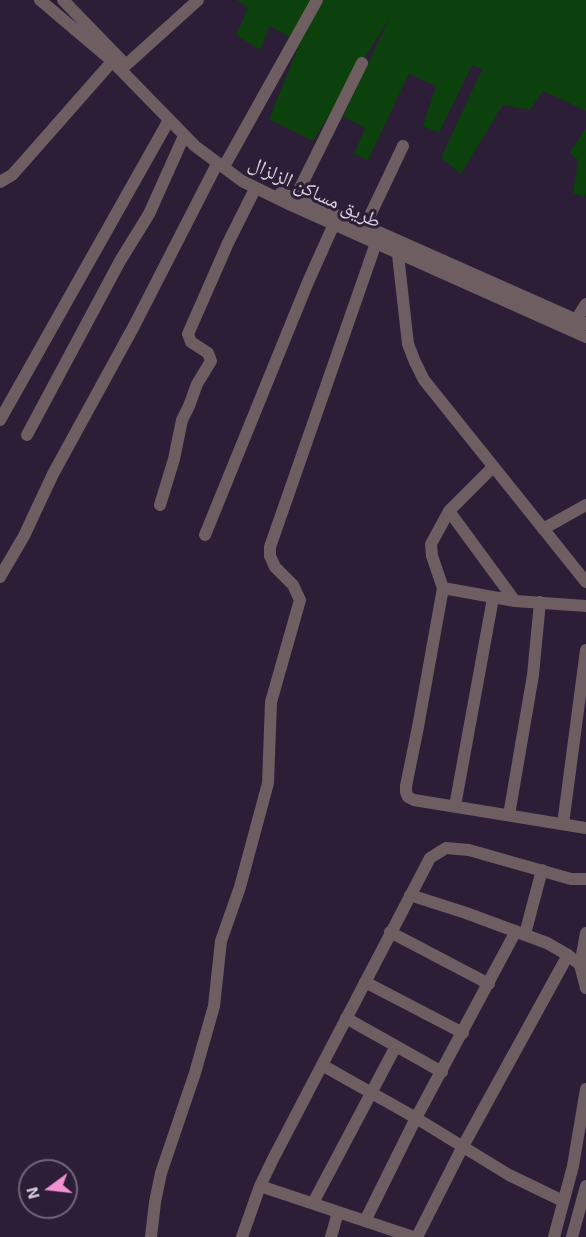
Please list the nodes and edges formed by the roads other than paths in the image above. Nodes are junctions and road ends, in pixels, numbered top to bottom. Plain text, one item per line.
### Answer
1 (40, 0) edge
2 (198, 0) edge
3 (317, 0) edge
4 (64, 1) edge
5 (57, 14) junction
6 (118, 61) junction
7 (362, 63) dead end
8 (169, 120) junction
9 (184, 136) junction
10 (403, 146) dead end
11 (221, 164) junction
12 (0, 182) edge
13 (255, 189) junction
14 (295, 198) junction
15 (334, 224) junction
16 (365, 226) junction
17 (376, 243) junction
18 (397, 246) junction
19 (586, 304) edge
20 (581, 322) edge
21 (586, 337) edge
22 (0, 420) edge
23 (27, 435) dead end
24 (493, 467) junction
25 (160, 505) dead end
26 (586, 505) edge
27 (449, 511) junction
28 (543, 529) junction
29 (205, 535) dead end
30 (0, 577) edge
31 (586, 582) edge
32 (443, 588) junction
33 (493, 598) junction
34 (515, 601) junction
35 (540, 602) junction
36 (586, 606) edge
37 (586, 650) edge
38 (455, 806) junction
39 (509, 815) junction
40 (563, 824) junction
41 (586, 828) edge
42 (542, 870) junction
43 (586, 879) edge
44 (410, 895) junction
45 (390, 932) junction
46 (521, 933) junction
47 (586, 933) edge
48 (568, 955) junction
49 (580, 965) junction
50 (365, 982) junction
51 (489, 984) junction
52 (586, 988) edge
53 (346, 1018) junction
54 (463, 1033) junction
55 (396, 1046) junction
56 (322, 1065) junction
57 (441, 1072) junction
58 (586, 1089) edge
59 (371, 1093) junction
60 (416, 1118) junction
61 (462, 1148) junction
62 (260, 1186) junction
63 (586, 1186) edge
64 (563, 1201) junction
65 (313, 1203) junction
66 (338, 1212) junction
67 (365, 1221) junction
68 (389, 1233) edge
69 (151, 1237) edge
70 (242, 1237) edge
71 (331, 1237) edge
72 (415, 1237) edge
73 (554, 1237) edge
74 (572, 1237) edge

1 - 5 street, طريق مساكن الزلزال
2 - 6 street
3 - 11 street
4 - 5 street
4 - 6 street, طريق مساكن الزلزال
5 - 6 street, طريق مساكن الزلزال
6 - 8 street, طريق مساكن الزلزال
6 - 11 street, طريق مساكن الزلزال
6 - 12 street
7 - 14 street
8 - 9 street, طريق مساكن الزلزال
8 - 22 street
9 - 11 street, طريق مساكن الزلزال
9 - 23 street
10 - 16 street
11 - 13 street, طريق مساكن الزلزال
11 - 14 street, طريق مساكن الزلزال
11 - 30 street
13 - 15 street, طريق مساكن الزلزال
13 - 25 street
14 - 16 street, طريق مساكن الزلزال
15 - 17 street, طريق مساكن الزلزال
15 - 29 street
16 - 18 street, طريق مساكن الزلزال
17 - 18 street, طريق مساكن الزلزال
17 - 69 street
18 - 20 street, طريق مساكن الزلزال
18 - 21 street, طريق مساكن الزلزال
18 - 24 street
19 - 20 street
24 - 27 street
24 - 28 street
26 - 28 street
27 - 32 street
27 - 34 street
28 - 31 street
32 - 33 street
32 - 38 street
33 - 34 street
33 - 38 street
34 - 35 street
35 - 36 street
35 - 39 street
37 - 40 street
38 - 39 street
39 - 40 street
40 - 41 street
42 - 43 street
42 - 44 street
42 - 46 street
44 - 45 street
44 - 46 street
45 - 50 street
45 - 51 street
46 - 48 street
46 - 51 street
47 - 49 street
48 - 49 street
48 - 61 street
49 - 52 street
50 - 53 street
50 - 54 street
51 - 54 street
53 - 55 street
53 - 56 street
54 - 57 street
55 - 57 street
55 - 59 street
56 - 59 street
56 - 62 street
57 - 60 street
58 - 64 street
59 - 60 street
59 - 65 street
60 - 61 street
60 - 67 street
61 - 64 street
61 - 72 street
62 - 65 street
62 - 70 street
63 - 74 street
64 - 73 street
65 - 66 street
66 - 67 street
66 - 71 street
67 - 68 street
68 - 72 street

